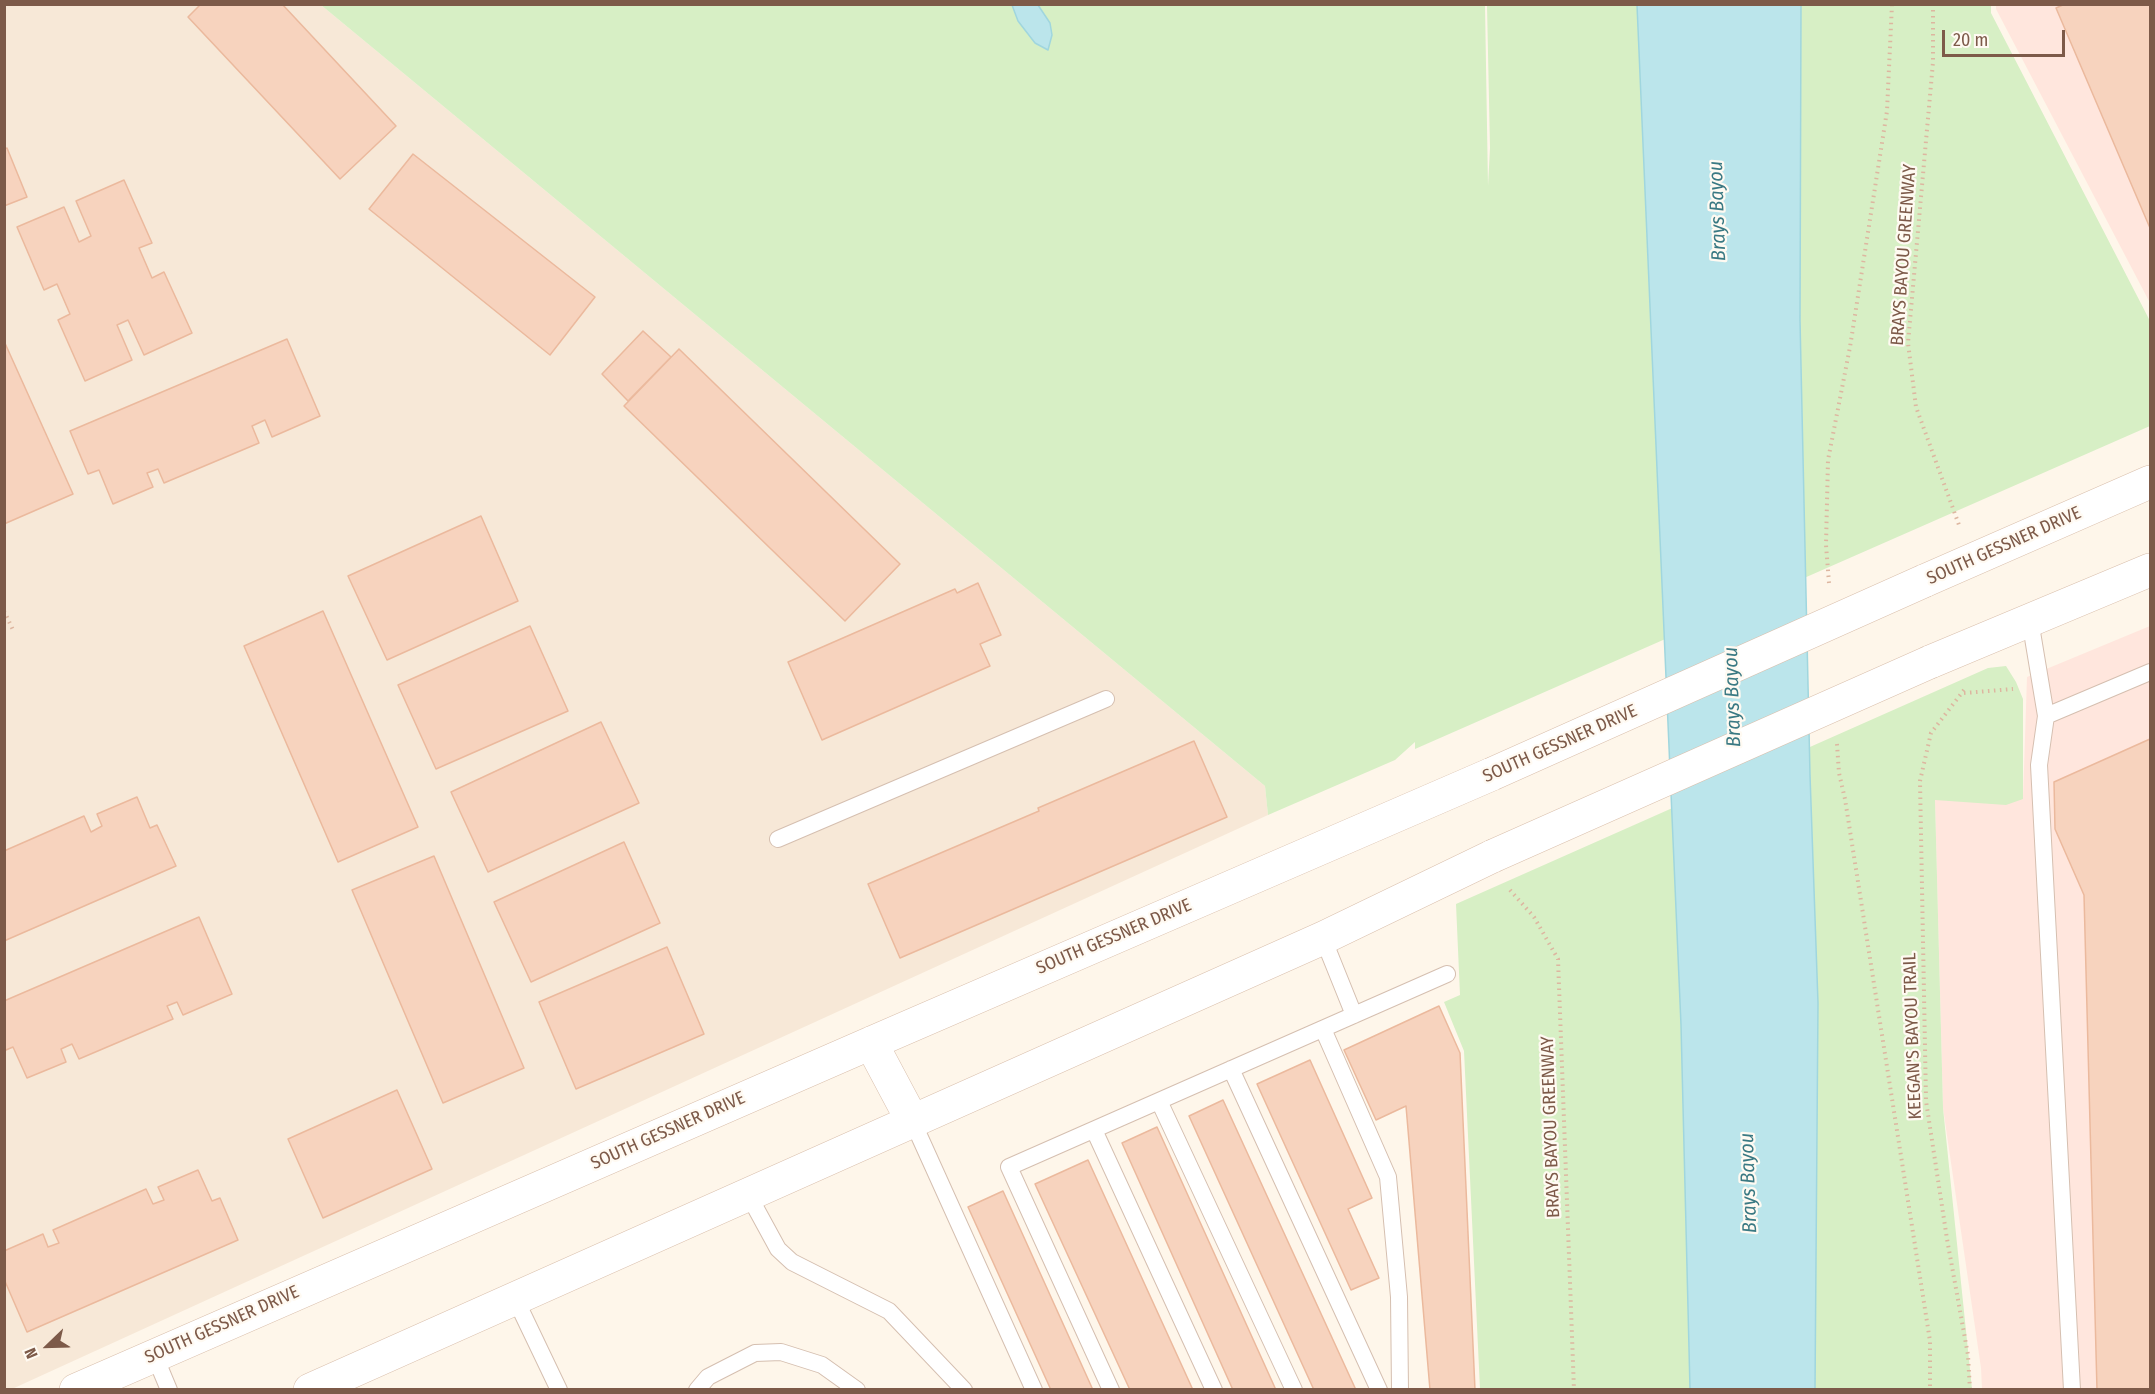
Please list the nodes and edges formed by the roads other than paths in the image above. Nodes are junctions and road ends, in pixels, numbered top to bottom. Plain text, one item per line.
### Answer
1 (2151, 482) edge
2 (2151, 570) edge
3 (2030, 620) junction
4 (2151, 672) edge
5 (1106, 699) dead end
6 (2046, 716) junction
7 (778, 839) dead end
8 (1323, 938) junction
9 (1447, 974) dead end
10 (1354, 1015) junction
11 (1323, 1029) junction
12 (870, 1042) junction
13 (1231, 1069) junction
14 (1159, 1101) junction
15 (912, 1120) junction
16 (1094, 1130) junction
17 (748, 1194) junction
18 (515, 1298) junction
19 (154, 1354) junction
20 (76, 1389) edge
21 (169, 1389) edge
22 (310, 1389) edge
23 (559, 1389) edge
24 (697, 1389) edge
25 (857, 1389) edge
26 (963, 1389) edge
27 (1034, 1389) edge
28 (1111, 1389) edge
29 (1214, 1389) edge
30 (1294, 1389) edge
31 (1379, 1389) edge
32 (1400, 1389) edge
33 (2072, 1389) edge

1 - 12 main road, SOUTH GESSNER DRIVE, bridge
2 - 3 main road
3 - 6 lane
3 - 8 main road, bridge
4 - 6 lane
5 - 7 lane
6 - 33 lane
8 - 10 lane
8 - 15 main road
9 - 10 lane
10 - 11 lane
11 - 13 lane
11 - 32 lane
12 - 15 main road
12 - 19 main road, SOUTH GESSNER DRIVE
13 - 14 lane
13 - 31 lane
14 - 16 lane
14 - 30 lane
15 - 17 main road
15 - 27 lane
16 - 28 lane
16 - 29 lane
17 - 18 main road
17 - 26 lane
18 - 22 main road
18 - 23 lane
19 - 20 main road, SOUTH GESSNER DRIVE
19 - 21 lane
24 - 25 lane

